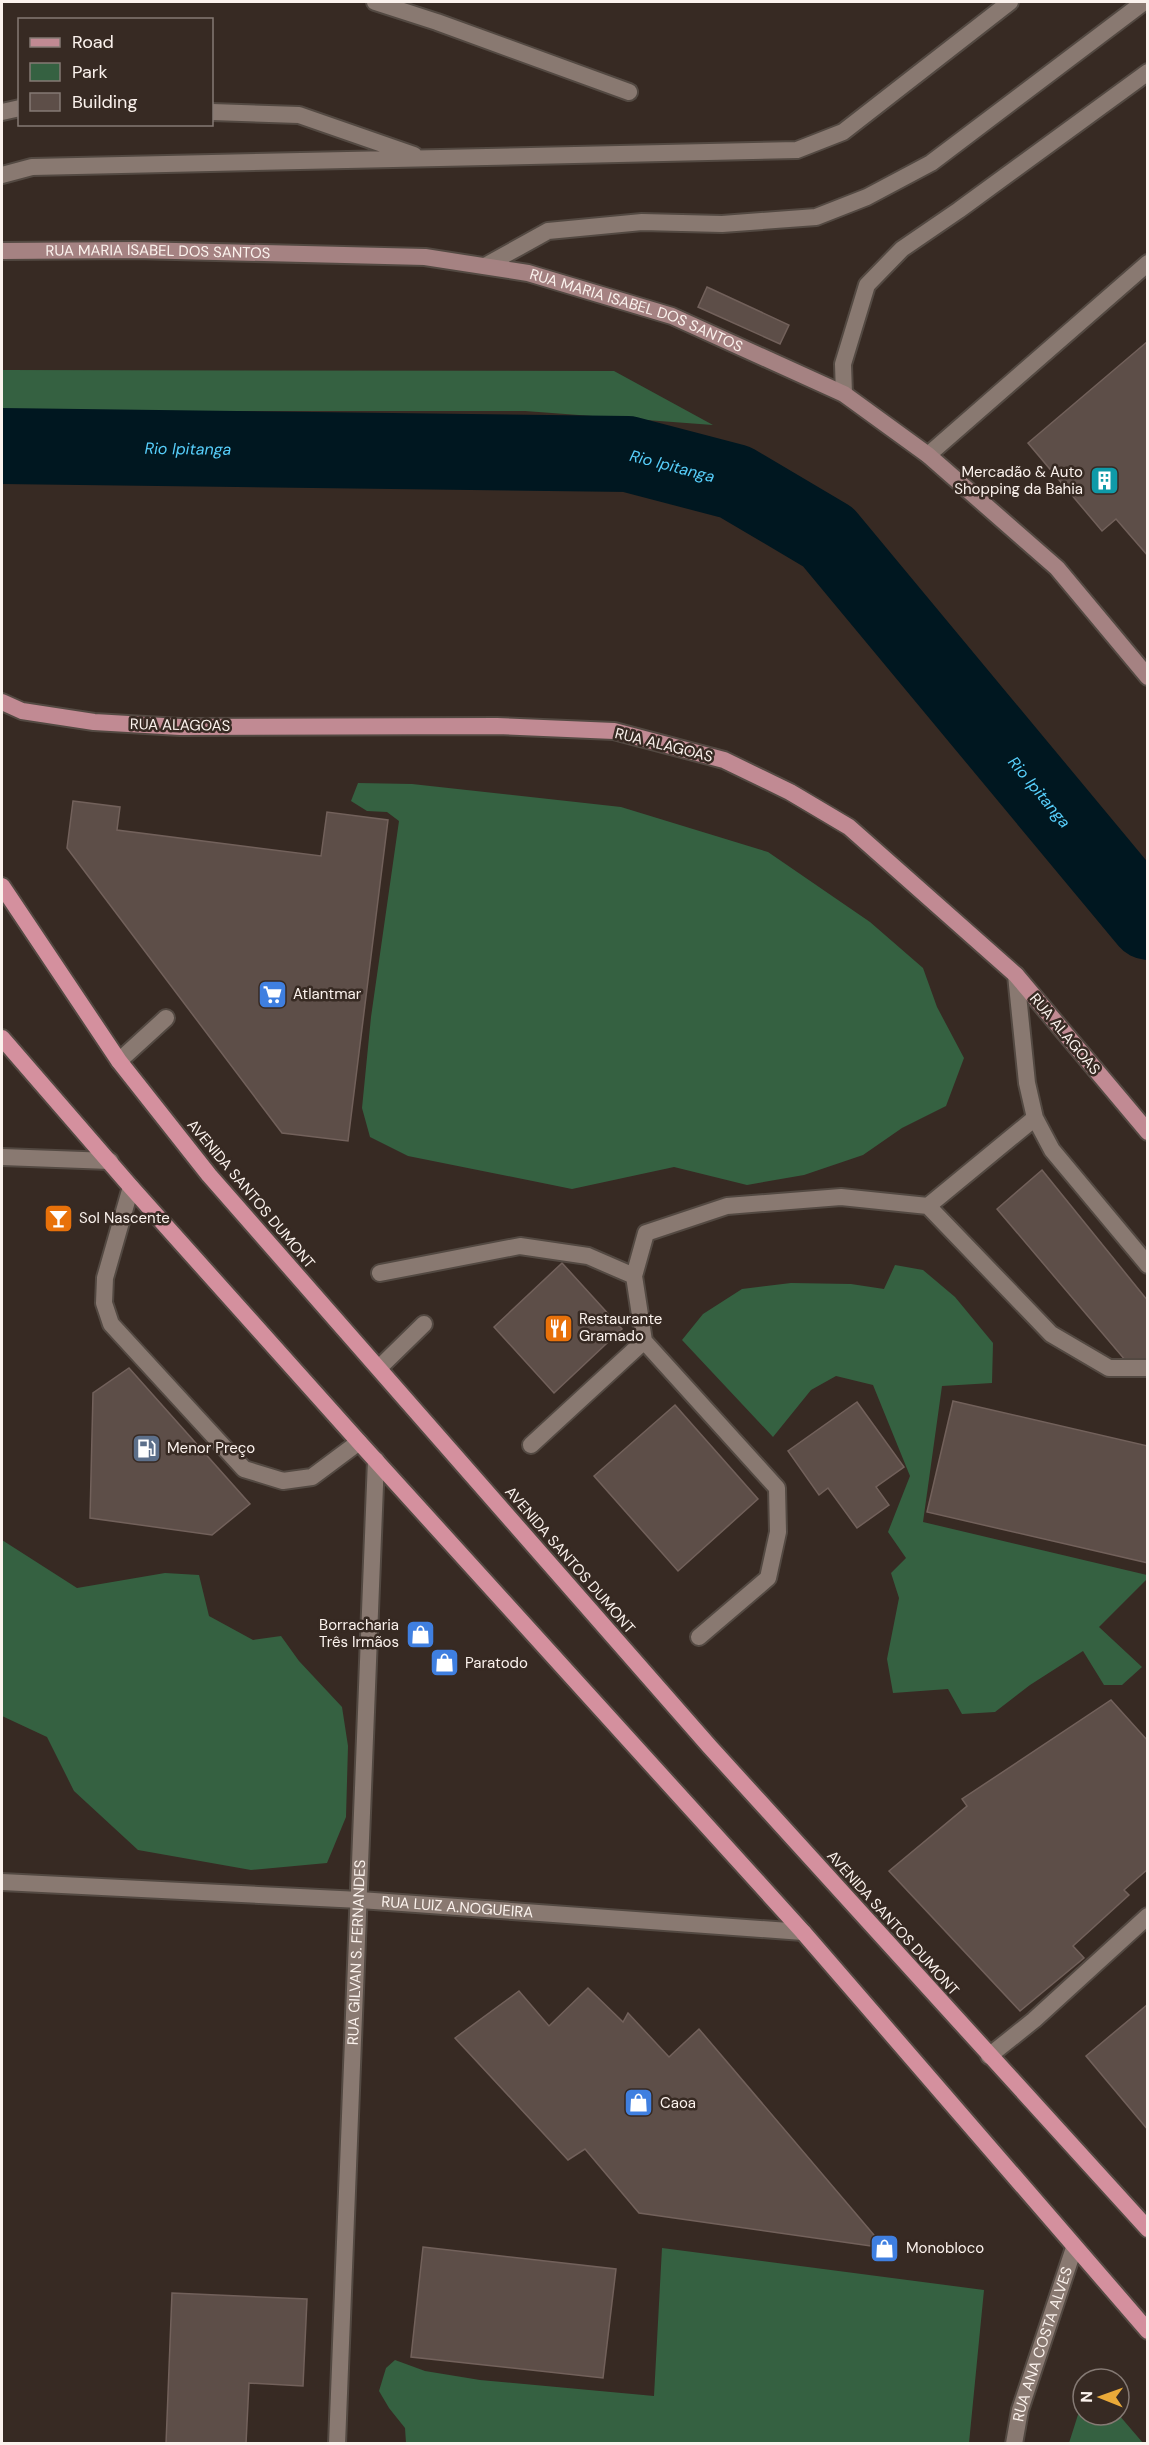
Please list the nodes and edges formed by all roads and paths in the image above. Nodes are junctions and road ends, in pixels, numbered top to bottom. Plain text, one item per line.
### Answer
1 (375, 2) edge
2 (1010, 2) edge
3 (1144, 2) edge
4 (1148, 72) edge
5 (629, 92) dead end
6 (18, 108) edge
7 (2, 112) edge
8 (213, 112) edge
9 (426, 159) junction
10 (2, 175) edge
11 (2, 251) edge
12 (1148, 262) edge
13 (485, 266) junction
14 (844, 394) junction
15 (928, 455) junction
16 (1148, 677) edge
17 (2, 702) edge
18 (2, 886) edge
19 (1016, 975) junction
20 (166, 1018) dead end
21 (2, 1038) edge
22 (119, 1061) junction
23 (1035, 1118) junction
24 (1148, 1132) edge
25 (2, 1157) edge
26 (110, 1161) junction
27 (131, 1187) junction
28 (928, 1206) junction
29 (1148, 1265) edge
30 (380, 1273) dead end
31 (634, 1276) junction
32 (424, 1324) dead end
33 (644, 1341) junction
34 (379, 1368) junction
35 (1148, 1368) edge
36 (359, 1442) junction
37 (531, 1445) dead end
38 (376, 1460) junction
39 (699, 1637) dead end
40 (2, 1882) edge
41 (360, 1900) junction
42 (1148, 1916) edge
43 (803, 1932) junction
44 (989, 2056) junction
45 (1148, 2229) edge
46 (1074, 2248) junction
47 (1148, 2331) edge
48 (337, 2444) edge
49 (1014, 2444) edge

1 - 5 street
2 - 9 street
3 - 13 street
4 - 14 street
6 - 7 street
8 - 9 street
9 - 10 street
11 - 13 main road, RUA MARIA ISABEL DOS SANTOS
12 - 15 street
13 - 14 main road, RUA MARIA ISABEL DOS SANTOS
14 - 15 main road, RUA MARIA ISABEL DOS SANTOS
15 - 16 main road, RUA MARIA ISABEL DOS SANTOS
17 - 19 main road, RUA ALAGOAS
18 - 22 highway, AVENIDA SANTOS DUMONT
19 - 23 street
19 - 24 main road, RUA ALAGOAS
20 - 22 street
21 - 26 highway
22 - 34 highway, AVENIDA SANTOS DUMONT
23 - 28 street
23 - 29 street
25 - 26 street
26 - 27 highway
27 - 36 highway
27 - 36 street
28 - 31 street
28 - 35 street
30 - 31 street
31 - 33 street
32 - 34 street
33 - 37 street
33 - 39 street
34 - 44 highway, AVENIDA SANTOS DUMONT
36 - 38 highway
38 - 41 street, RUA GILVAN S. FERNANDES
38 - 43 highway
40 - 41 street, RUA LUIZ A.NOGUEIRA
41 - 43 street, RUA LUIZ A.NOGUEIRA
41 - 48 street, RUA GILVAN S. FERNANDES
42 - 44 street
43 - 46 highway
44 - 45 highway, AVENIDA SANTOS DUMONT
46 - 47 highway
46 - 49 street, RUA ANA COSTA ALVES

